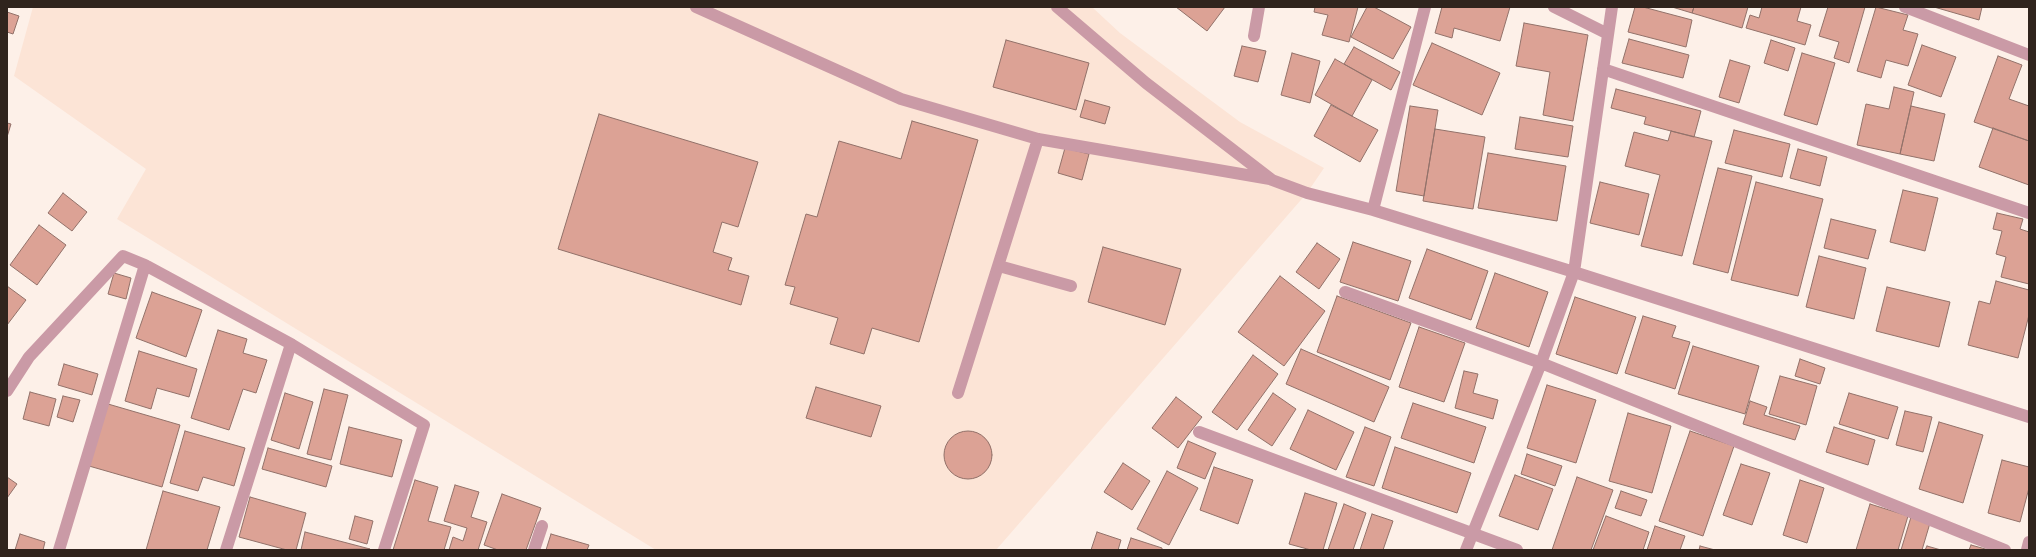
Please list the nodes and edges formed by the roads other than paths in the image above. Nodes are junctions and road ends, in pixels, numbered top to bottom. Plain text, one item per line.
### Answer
1 (696, 7) edge
2 (1057, 7) edge
3 (1258, 7) edge
4 (1425, 7) edge
5 (1554, 7) edge
6 (1612, 7) edge
7 (1905, 7) edge
8 (1608, 34) junction
9 (1254, 36) dead end
10 (2029, 55) edge
11 (1603, 69) junction
12 (1038, 139) junction
13 (1272, 180) junction
14 (1373, 210) junction
15 (2029, 213) edge
16 (145, 265) junction
17 (999, 266) junction
18 (1574, 272) junction
19 (1071, 286) dead end
20 (1345, 292) dead end
21 (292, 344) junction
22 (1541, 363) junction
23 (7, 391) edge
24 (958, 393) dead end
25 (2029, 416) edge
26 (1199, 432) dead end
27 (542, 526) dead end
28 (1473, 533) junction
29 (2029, 542) edge
30 (59, 550) edge
31 (226, 550) edge
32 (384, 550) edge
33 (534, 550) edge
34 (1466, 550) edge
35 (1517, 550) edge
36 (2005, 550) edge
37 (2027, 550) edge

1 - 12 street
2 - 13 street
3 - 9 street
4 - 14 street
5 - 8 street
6 - 8 street
7 - 10 street
8 - 11 street
11 - 15 street
11 - 18 street
12 - 13 street
12 - 17 street
13 - 14 street
14 - 18 street
16 - 21 street
16 - 23 street
16 - 30 street
17 - 19 street
17 - 24 street
18 - 22 street
18 - 25 street
20 - 22 street
21 - 31 street
21 - 32 street
22 - 28 street
22 - 36 street
26 - 28 street
27 - 33 street
28 - 34 street
28 - 35 street
29 - 37 street

